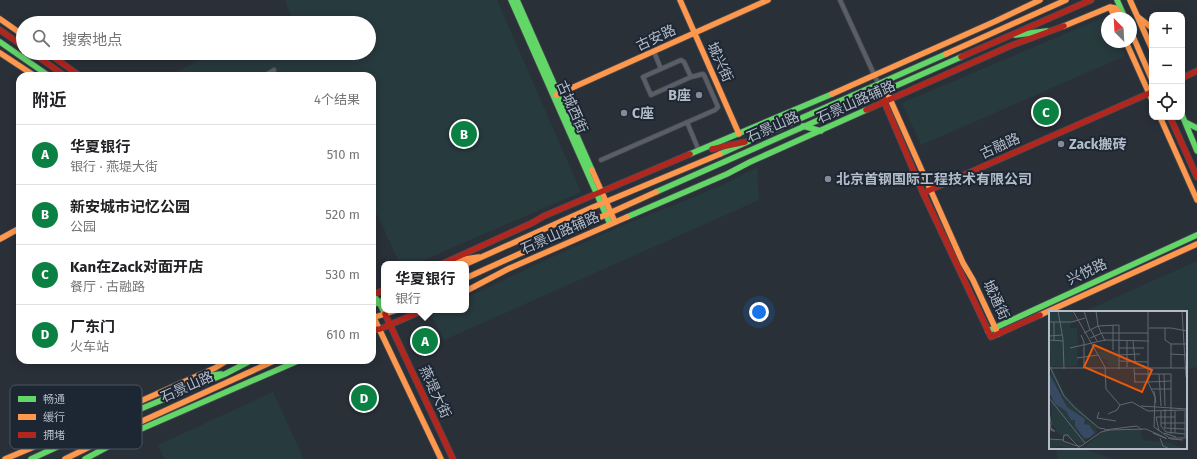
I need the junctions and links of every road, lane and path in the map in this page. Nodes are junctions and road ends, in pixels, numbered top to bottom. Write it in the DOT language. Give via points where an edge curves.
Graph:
graph roads {
  1 [pos="511,0"];
  2 [pos="517,0"];
  3 [pos="680,0"];
  4 [pos="768,0"];
  5 [pos="840,0"];
  6 [pos="1040,0"];
  7 [pos="1066,0"];
  8 [pos="1091,0"];
  9 [pos="1117,0"];
  10 [pos="1130,0"];
  11 [pos="1110,7"];
  12 [pos="1112,12"];
  13 [pos="1119,12"];
  14 [pos="1122,12"];
  15 [pos="1138,17"];
  16 [pos="0,19"];
  17 [pos="1149,25"];
  18 [pos="1063,27"];
  19 [pos="0,30"];
  20 [pos="16,30"];
  21 [pos="694,33"];
  22 [pos="1013,35"];
  23 [pos="16,41"];
  24 [pos="0,42"];
  25 [pos="1137,46"];
  26 [pos="1129,48"];
  27 [pos="1152,48"];
  28 [pos="654,52"];
  29 [pos="0,53"];
  30 [pos="16,53"];
  31 [pos="26,60"];
  32 [pos="43,60"];
  33 [pos="59,61"];
  34 [pos="53,67"];
  35 [pos="661,69"];
  36 [pos="274,70"];
  37 [pos="1197,71"];
  38 [pos="29,72"];
  39 [pos="43,72"];
  40 [pos="60,72"];
  41 [pos="74,72"];
  42 [pos="271,72"];
  43 [pos="1149,73"];
  44 [pos="874,75"];
  45 [pos="691,77"];
  46 [pos="1185,77"];
  47 [pos="878,83"];
  48 [pos="886,90"];
  49 [pos="1149,91"];
  50 [pos="880,92"];
  51 [pos="1149,93"];
  52 [pos="556,95"];
  53 [pos="887,100"];
  54 [pos="1161,120"];
  55 [pos="1171,120"];
  56 [pos="687,122"];
  57 [pos="1185,122"];
  58 [pos="803,126"];
  59 [pos="1197,128"];
  60 [pos="821,131"];
  61 [pos="739,134"];
  62 [pos="751,141"];
  63 [pos="699,151"];
  64 [pos="1197,151"];
  65 [pos="601,160"];
  66 [pos="1197,177"];
  67 [pos="931,190"];
  68 [pos="599,193"];
  69 [pos="923,193"];
  70 [pos="1197,200"];
  71 [pos="604,203"];
  72 [pos="608,213"];
  73 [pos="613,223"];
  74 [pos="16,230"];
  75 [pos="1197,235"];
  76 [pos="0,239"];
  77 [pos="1197,244"];
  78 [pos="484,256"];
  79 [pos="449,261"];
  80 [pos="456,261"];
  81 [pos="469,263"];
  82 [pos="469,277"];
  83 [pos="469,290"];
  84 [pos="388,313"];
  85 [pos="417,313"];
  86 [pos="385,314"];
  87 [pos="376,316"];
  88 [pos="376,322"];
  89 [pos="390,324"];
  90 [pos="996,328"];
  91 [pos="380,329"];
  92 [pos="376,330"];
  93 [pos="988,331"];
  94 [pos="998,334"];
  95 [pos="220,364"];
  96 [pos="244,364"];
  97 [pos="267,364"];
  98 [pos="291,364"];
  99 [pos="225,374"];
  100 [pos="193,378"];
  101 [pos="142,400"];
  102 [pos="142,410"];
  103 [pos="142,421"];
  104 [pos="142,429"];
  105 [pos="28,449"];
  106 [pos="53,449"];
  107 [pos="87,449"];
  108 [pos="104,449"];
  109 [pos="5,459"];
  110 [pos="31,459"];
  111 [pos="64,459"];
  112 [pos="85,459"];
  113 [pos="441,459"];
  114 [pos="452,459"];
  1 -- 52 [label="main road, 古城西街"];
  2 -- 52 [label="main road, 古城西街"];
  3 -- 21 [label="main road, 城兴街"];
  4 -- 21 [label="main road, 古安路"];
  5 -- 44 [label="street"];
  6 -- 44 [label="main road, 石景山路辅路"];
  7 -- 47 [label="main road, 石景山路"];
  8 -- 22 [label="main road, 石景山路"];
  9 -- 14 [label="main road"];
  10 -- 15 [label="main road"];
  11 -- 12 [label="main road"];
  11 -- 13 [label="main road"];
  11 -- 18 [label="main road, 石景山路辅路"];
  15 -- 17 [label="main road"];
  15 -- 27 [label="main road"];
  16 -- 20 [label="main road"];
  18 -- 22 [label="main road"];
  18 -- 53 [label="main road, 石景山路辅路" via="1010,46"];
  19 -- 23 [label="main road"];
  21 -- 28 [label="main road, 古安路"];
  21 -- 61 [label="main road, 城兴街"];
  22 -- 48 [label="main road, 石景山路"];
  24 -- 30 [label="main road"];
  25 -- 43 [label="main road"];
  26 -- 49 [label="main road"];
  28 -- 35 [label="street"];
  28 -- 52 [label="main road, 古安路"];
  29 -- 38 [label="main road"];
  31 -- 39 [label="main road"];
  32 -- 34 [label="main road"];
  33 -- 34 [label="main road"];
  33 -- 41 [label="main road"];
  34 -- 40 [label="main road"];
  35 -- 45 [label="street" via="681,60"];
  35 -- 45 [label="street" via="643,77 651,95"];
  36 -- 42 [label="street"];
  37 -- 46 [label="main road"];
  44 -- 47 [label="street"];
  44 -- 61 [label="main road, 石景山路辅路"];
  45 -- 56 [label="street" via="704,75 718,107"];
  47 -- 62 [label="main road, 石景山路"];
  48 -- 50 [label="main road, 石景山路"];
  48 -- 53 [label="main road, 城通街"];
  50 -- 53 [label="main road, 城通街"];
  50 -- 58 [label="main road, 石景山路"];
  51 -- 67 [label="main road, 古融路"];
  52 -- 68 [label="main road, 古城西街"];
  53 -- 60 [label="main road, 石景山路辅路"];
  53 -- 67 [label="main road, 城通街"];
  53 -- 69 [label="main road, 城通街"];
  54 -- 70 [label="main road"];
  55 -- 66 [label="main road"];
  56 -- 63 [label="street"];
  56 -- 65 [label="street"];
  57 -- 59 [label="main road"];
  57 -- 64 [label="main road"];
  58 -- 60 [label="main road"];
  58 -- 72 [label="main road, 石景山路"];
  60 -- 73 [label="main road, 石景山路辅路"];
  61 -- 63 [label="main road, 石景山路辅路"];
  62 -- 63 [label="main road"];
  62 -- 71 [label="main road, 石景山路"];
  63 -- 68 [label="main road, 石景山路辅路"];
  67 -- 69 [label="main road, 古融路"];
  67 -- 90 [label="main road, 城通街" via="962,263"];
  68 -- 71 [label="main road, 古城西街"];
  68 -- 79 [label="main road, 石景山路辅路"];
  69 -- 93 [label="main road, 城通街"];
  71 -- 72 [label="main road, 古城西街"];
  71 -- 78 [label="main road, 石景山路"];
  72 -- 73 [label="main road, 古城西街"];
  72 -- 82 [label="main road, 石景山路"];
  73 -- 83 [label="main road, 石景山路辅路" via="508,269"];
  74 -- 76 [label="main road"];
  75 -- 90 [label="main road, 兴悦路"];
  77 -- 94 [label="main road, 兴悦路"];
  78 -- 80 [label="main road"];
  78 -- 81 [label="main road, 石景山路"];
  84 -- 86 [label="main road"];
  85 -- 89 [label="main road"];
  86 -- 87 [label="main road"];
  86 -- 89 [label="main road, 燕堤大街"];
  88 -- 91 [label="main road, 燕堤大街"];
  89 -- 91 [label="main road"];
  89 -- 114 [label="main road, 燕堤大街"];
  90 -- 93 [label="main road, 兴悦路"];
  90 -- 94 [label="main road, 城通街"];
  91 -- 92 [label="main road"];
  91 -- 113 [label="main road, 燕堤大街"];
  93 -- 94 [label="main road, 城通街" via="991,337"];
  95 -- 100 [label="main road"];
  96 -- 99 [label="main road, 石景山路"];
  97 -- 103 [label="main road, 石景山路"];
  98 -- 104 [label="main road"];
  99 -- 100 [label="main road"];
  99 -- 102 [label="main road, 石景山路"];
  100 -- 101 [label="main road"];
  105 -- 109 [label="main road"];
  106 -- 110 [label="main road, 石景山路"];
  107 -- 111 [label="main road, 石景山路"];
  108 -- 112 [label="main road"];
}
